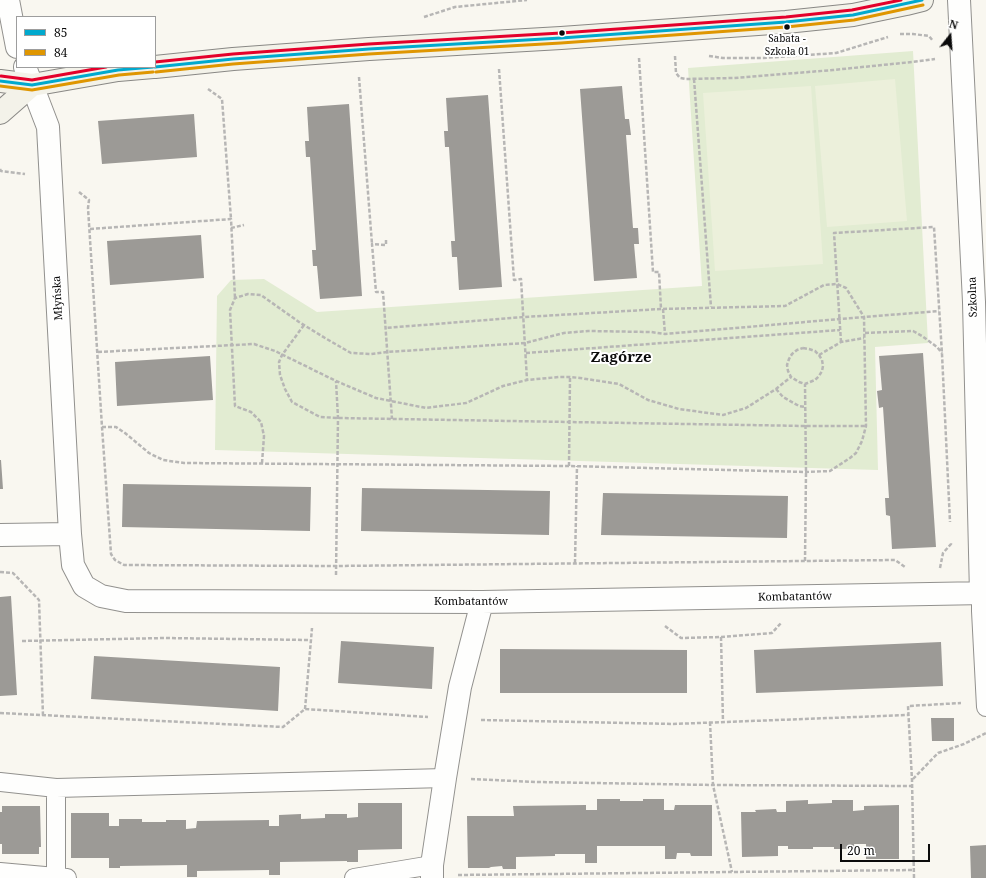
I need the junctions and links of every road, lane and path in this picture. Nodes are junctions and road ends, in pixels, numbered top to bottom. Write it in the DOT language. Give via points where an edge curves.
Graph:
graph roads {
  1 [pos="8,0"];
  2 [pos="922,0"];
  3 [pos="959,0"];
  4 [pos="895,35"];
  5 [pos="888,37"];
  6 [pos="16,42"];
  7 [pos="674,52"];
  8 [pos="962,55"];
  9 [pos="639,56"];
  10 [pos="709,56"];
  11 [pos="498,65"];
  12 [pos="156,67"];
  13 [pos="142,68"];
  14 [pos="359,74"];
  15 [pos="29,76"];
  16 [pos="694,79"];
  17 [pos="0,81"];
  18 [pos="214,88"];
  19 [pos="0,113"];
  20 [pos="78,191"];
  21 [pos="231,218"];
  22 [pos="244,225"];
  23 [pos="231,228"];
  24 [pos="90,229"];
  25 [pos="386,240"];
  26 [pos="372,244"];
  27 [pos="837,284"];
  28 [pos="236,298"];
  29 [pos="980,302"];
  30 [pos="711,307"];
  31 [pos="662,309"];
  32 [pos="939,311"];
  33 [pos="524,317"];
  34 [pos="864,317"];
  35 [pos="839,319"];
  36 [pos="304,325"];
  37 [pos="385,328"];
  38 [pos="840,330"];
  39 [pos="864,333"];
  40 [pos="665,334"];
  41 [pos="864,338"];
  42 [pos="525,342"];
  43 [pos="841,342"];
  44 [pos="231,345"];
  45 [pos="98,352"];
  46 [pos="387,352"];
  47 [pos="526,353"];
  48 [pos="942,354"];
  49 [pos="282,355"];
  50 [pos="819,355"];
  51 [pos="570,377"];
  52 [pos="791,377"];
  53 [pos="527,380"];
  54 [pos="336,381"];
  55 [pos="806,384"];
  56 [pos="776,389"];
  57 [pos="390,402"];
  58 [pos="806,407"];
  59 [pos="338,418"];
  60 [pos="392,419"];
  61 [pos="569,422"];
  62 [pos="806,426"];
  63 [pos="866,426"];
  64 [pos="102,427"];
  65 [pos="262,463"];
  66 [pos="337,463"];
  67 [pos="569,466"];
  68 [pos="577,466"];
  69 [pos="806,472"];
  70 [pos="951,528"];
  71 [pos="70,534"];
  72 [pos="0,535"];
  73 [pos="951,536"];
  74 [pos="805,561"];
  75 [pos="575,563"];
  76 [pos="336,566"];
  77 [pos="906,568"];
  78 [pos="0,572"];
  79 [pos="939,574"];
  80 [pos="984,594"];
  81 [pos="337,602"];
  82 [pos="482,602"];
  83 [pos="784,619"];
  84 [pos="312,621"];
  85 [pos="662,624"];
  86 [pos="721,637"];
  87 [pos="310,640"];
  88 [pos="22,641"];
  89 [pos="41,641"];
  90 [pos="986,704"];
  91 [pos="305,709"];
  92 [pos="0,713"];
  93 [pos="908,715"];
  94 [pos="43,716"];
  95 [pos="455,719"];
  96 [pos="710,722"];
  97 [pos="723,722"];
  98 [pos="986,733"];
  99 [pos="445,778"];
  100 [pos="912,780"];
  101 [pos="0,782"];
  102 [pos="713,785"];
  103 [pos="912,786"];
  104 [pos="56,788"];
  105 [pos="914,870"];
  106 [pos="0,872"];
  107 [pos="732,872"];
  108 [pos="439,873"];
  109 [pos="61,877"];
  110 [pos="354,878"];
  111 [pos="914,878"];
  1 -- 6 [label="street"];
  2 -- 12 [label="street" via="853,15 786,22 368,49"];
  3 -- 8 [label="street, Szkolna"];
  4 -- 8 [label="path" via="929,36 937,45"];
  5 -- 10 [label="path" via="836,53 763,58"];
  7 -- 16 [label="path" via="676,73 680,78"];
  8 -- 16 [label="path" via="840,69"];
  8 -- 29 [label="street, Szkolna"];
  9 -- 31 [label="path" via="654,272 659,272"];
  11 -- 33 [label="path" via="514,280 521,280"];
  13 -- 15 [label="street"];
  14 -- 26 [label="path"];
  15 -- 17 [label="street"];
  15 -- 19 [label="street"];
  15 -- 71 [label="street, Młyńska" via="48,127"];
  16 -- 30 [label="path"];
  18 -- 21 [label="path" via="207,88 222,99"];
  20 -- 24 [label="path" via="89,200"];
  21 -- 23 [label="path"];
  21 -- 24 [label="path"];
  22 -- 23 [label="path"];
  23 -- 28 [label="path"];
  24 -- 45 [label="path"];
  25 -- 26 [label="path" via="386,245"];
  26 -- 37 [label="path" via="376,292 383,292"];
  27 -- 30 [label="path" via="824,285 785,306"];
  27 -- 32 [label="path" via="834,233 934,226"];
  27 -- 34 [label="path" via="846,288"];
  27 -- 35 [label="path"];
  28 -- 36 [label="path" via="248,294 261,294"];
  28 -- 44 [label="path" via="230,310"];
  29 -- 80 [label="street, Szkolna"];
  30 -- 31 [label="path"];
  31 -- 33 [label="path"];
  31 -- 40 [label="path"];
  32 -- 34 [label="path"];
  32 -- 48 [label="path"];
  33 -- 37 [label="path"];
  33 -- 42 [label="path"];
  34 -- 35 [label="path"];
  34 -- 39 [label="path"];
  35 -- 38 [label="path"];
  35 -- 40 [label="path"];
  36 -- 46 [label="path" via="351,353"];
  36 -- 49 [label="path"];
  37 -- 46 [label="path"];
  38 -- 43 [label="path"];
  38 -- 47 [label="path"];
  39 -- 41 [label="path"];
  39 -- 48 [label="path" via="913,331 937,347"];
  40 -- 42 [label="path" via="588,331 564,333"];
  41 -- 43 [label="path"];
  41 -- 63 [label="path"];
  42 -- 46 [label="path"];
  42 -- 47 [label="path"];
  43 -- 50 [label="path"];
  44 -- 45 [label="path"];
  44 -- 49 [label="path" via="254,344"];
  44 -- 65 [label="path" via="235,406 251,412 261,422 264,436"];
  45 -- 64 [label="path"];
  46 -- 57 [label="path"];
  47 -- 53 [label="path"];
  48 -- 70 [label="path"];
  49 -- 54 [label="path"];
  49 -- 59 [label="path" via="279,362 280,375 292,402 320,417"];
  50 -- 52 [label="path" via="809,349 797,350 787,365"];
  50 -- 55 [label="path" via="822,360 822,372 815,380"];
  51 -- 53 [label="path"];
  51 -- 56 [label="path" via="619,384 648,400 679,409 724,415 746,408"];
  51 -- 61 [label="path"];
  52 -- 55 [label="path"];
  52 -- 56 [label="path"];
  53 -- 57 [label="path" via="503,386 466,403 426,408"];
  54 -- 57 [label="path"];
  54 -- 59 [label="path"];
  55 -- 58 [label="path"];
  56 -- 58 [label="path" via="783,397"];
  57 -- 60 [label="path"];
  58 -- 62 [label="path"];
  59 -- 60 [label="path"];
  59 -- 66 [label="path"];
  60 -- 61 [label="path"];
  61 -- 62 [label="path"];
  61 -- 67 [label="path"];
  62 -- 63 [label="path"];
  62 -- 69 [label="path"];
  63 -- 69 [label="path" via="856,453 850,458 830,471"];
  64 -- 65 [label="path" via="116,427 163,460"];
  64 -- 76 [label="path" via="111,554 114,560 124,565"];
  65 -- 66 [label="path"];
  66 -- 67 [label="path"];
  66 -- 76 [label="path"];
  67 -- 68 [label="path"];
  68 -- 69 [label="path"];
  68 -- 75 [label="path"];
  69 -- 74 [label="path"];
  71 -- 72 [label="street"];
  71 -- 81 [label="street, Kombatantów" via="73,566 84,586 101,596 126,601"];
  73 -- 79 [label="path" via="951,544 943,553"];
  74 -- 75 [label="path"];
  74 -- 77 [label="path" via="895,560"];
  75 -- 76 [label="path"];
  76 -- 81 [label="path"];
  78 -- 89 [label="path" via="13,573 39,600"];
  80 -- 82 [label="street, Kombatantów"];
  80 -- 90 [label="lane" via="981,611"];
  81 -- 82 [label="street, Kombatantów"];
  82 -- 95 [label="street" via="460,687"];
  83 -- 86 [label="path" via="772,633"];
  84 -- 87 [label="path"];
  85 -- 86 [label="path" via="681,638"];
  86 -- 97 [label="path"];
  87 -- 89 [label="path" via="165,638"];
  87 -- 91 [label="path"];
  88 -- 89 [label="path"];
  89 -- 94 [label="path"];
  90 -- 93 [label="path" via="908,706"];
  91 -- 94 [label="path" via="283,727"];
  91 -- 95 [label="path"];
  92 -- 94 [label="path"];
  93 -- 97 [label="path"];
  93 -- 100 [label="path"];
  95 -- 96 [label="path" via="673,724"];
  95 -- 99 [label="street"];
  96 -- 97 [label="path"];
  96 -- 102 [label="path"];
  98 -- 100 [label="path" via="938,753"];
  99 -- 102 [label="path"];
  99 -- 104 [label="lane"];
  99 -- 108 [label="street"];
  100 -- 103 [label="path"];
  101 -- 104 [label="lane"];
  102 -- 103 [label="path"];
  102 -- 107 [label="path"];
  103 -- 105 [label="path"];
  104 -- 109 [label="lane"];
  105 -- 107 [label="path"];
  105 -- 111 [label="path"];
  106 -- 109 [label="lane"];
  107 -- 108 [label="path"];
  108 -- 110 [label="lane"];
}
